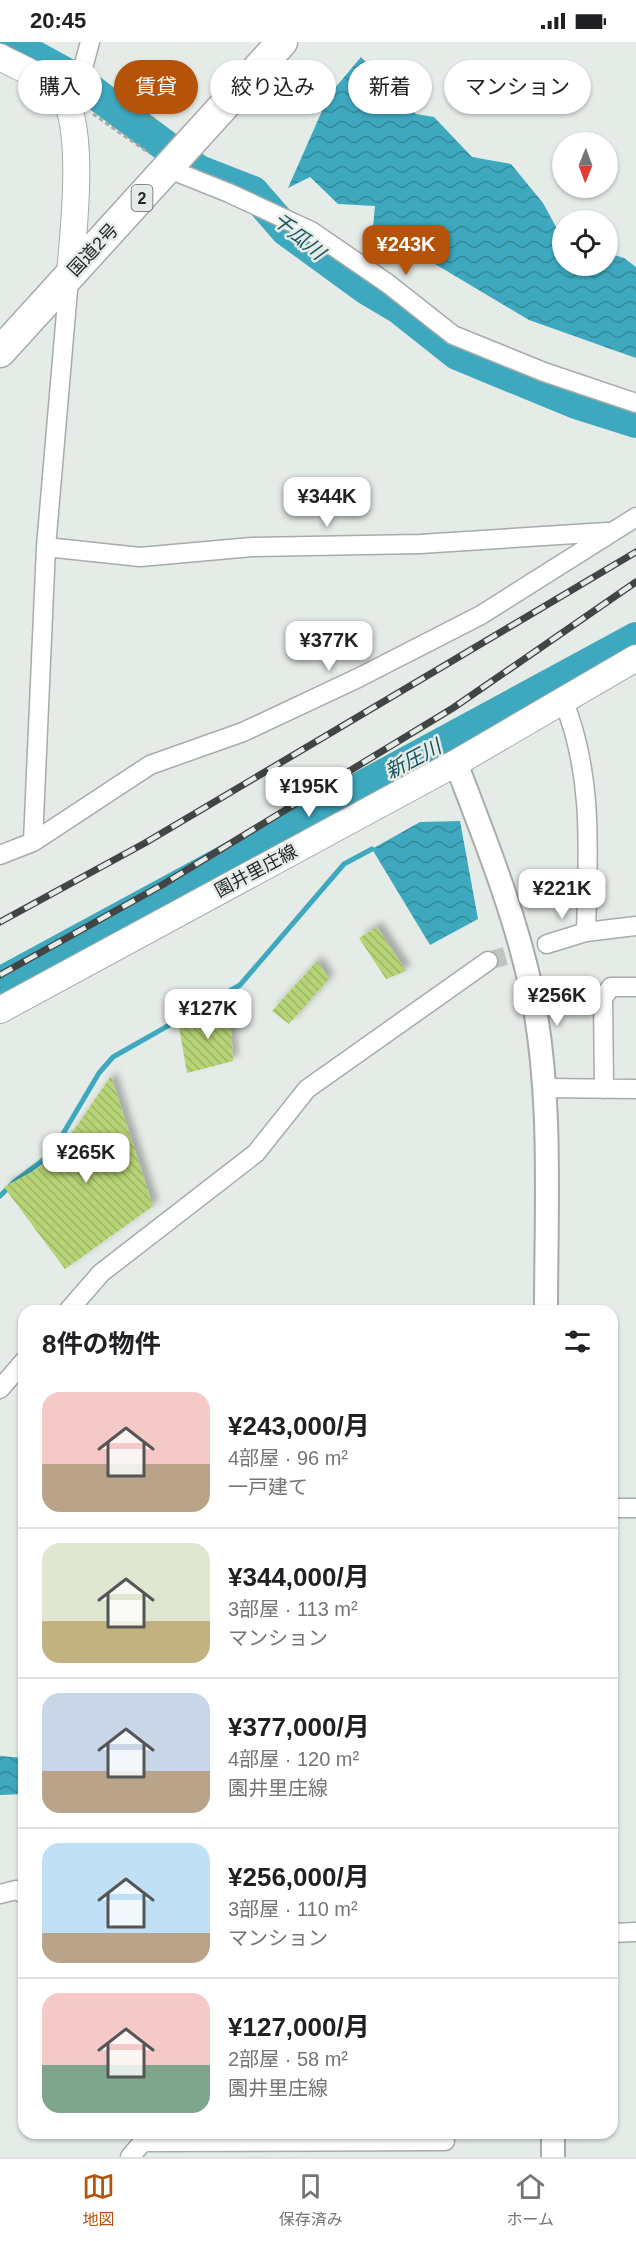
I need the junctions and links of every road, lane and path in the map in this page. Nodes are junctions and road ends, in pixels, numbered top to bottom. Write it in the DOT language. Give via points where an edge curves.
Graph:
graph roads {
  1 [pos="90,42"];
  2 [pos="282,42"];
  3 [pos="0,57"];
  4 [pos="85,60"];
  5 [pos="18,67"];
  6 [pos="71,114"];
  7 [pos="93,114"];
  8 [pos="169,169"];
  9 [pos="70,274"];
  10 [pos="0,352"];
  11 [pos="636,403"];
  12 [pos="636,517"];
  13 [pos="609,532"];
  14 [pos="46,547"];
  15 [pos="636,658"];
  16 [pos="563,700"];
  17 [pos="456,763"];
  18 [pos="33,842"];
  19 [pos="0,855"];
  20 [pos="636,926"];
  21 [pos="586,932"];
  22 [pos="547,944"];
  23 [pos="488,961"];
  24 [pos="636,987"];
  25 [pos="0,1010"];
  26 [pos="544,1089"];
  27 [pos="604,1089"];
  28 [pos="636,1089"];
  29 [pos="73,1305"];
  30 [pos="546,1305"];
  31 [pos="18,1368"];
  32 [pos="0,1389"];
  33 [pos="618,1508"];
  34 [pos="636,1508"];
  35 [pos="18,1891"];
  36 [pos="0,1894"];
  37 [pos="618,1932"];
  38 [pos="636,1932"];
  39 [pos="177,2139"];
  40 [pos="344,2139"];
  41 [pos="553,2139"];
  42 [pos="445,2144"];
  43 [pos="130,2157"];
  44 [pos="553,2157"];
  1 -- 4 [label="street"];
  2 -- 8 [label="highway, 国道2号 / 2"];
  3 -- 5 [label="main road"];
  6 -- 9 [label="main road" via="76,209"];
  7 -- 8 [label="path"];
  8 -- 9 [label="highway, 国道2号 / 2"];
  8 -- 11 [label="street" via="311,231 453,335"];
  9 -- 10 [label="highway, 国道2号 / 2"];
  9 -- 14 [label="street"];
  12 -- 13 [label="street"];
  13 -- 14 [label="street" via="420,544 252,547 140,557"];
  13 -- 18 [label="street" via="482,615 243,732 150,765"];
  14 -- 18 [label="street"];
  15 -- 16 [label="main road, 園井里庄線"];
  16 -- 17 [label="main road, 園井里庄線"];
  16 -- 21 [label="street" via="574,725 586,785"];
  17 -- 25 [label="main road, 園井里庄線"];
  17 -- 26 [label="street" via="516,927 531,989"];
  18 -- 19 [label="street"];
  20 -- 21 [label="street"];
  21 -- 22 [label="street"];
  23 -- 29 [label="street" via="308,1089 256,1153 101,1273"];
  24 -- 27 [label="street" via="610,987 603,998"];
  26 -- 27 [label="street"];
  26 -- 30 [label="street"];
  27 -- 28 [label="street"];
  31 -- 32 [label="street"];
  33 -- 34 [label="street"];
  35 -- 36 [label="street"];
  37 -- 38 [label="street"];
  39 -- 43 [label="street" via="143,2142"];
  40 -- 42 [label="street"];
  41 -- 44 [label="street"];
}
